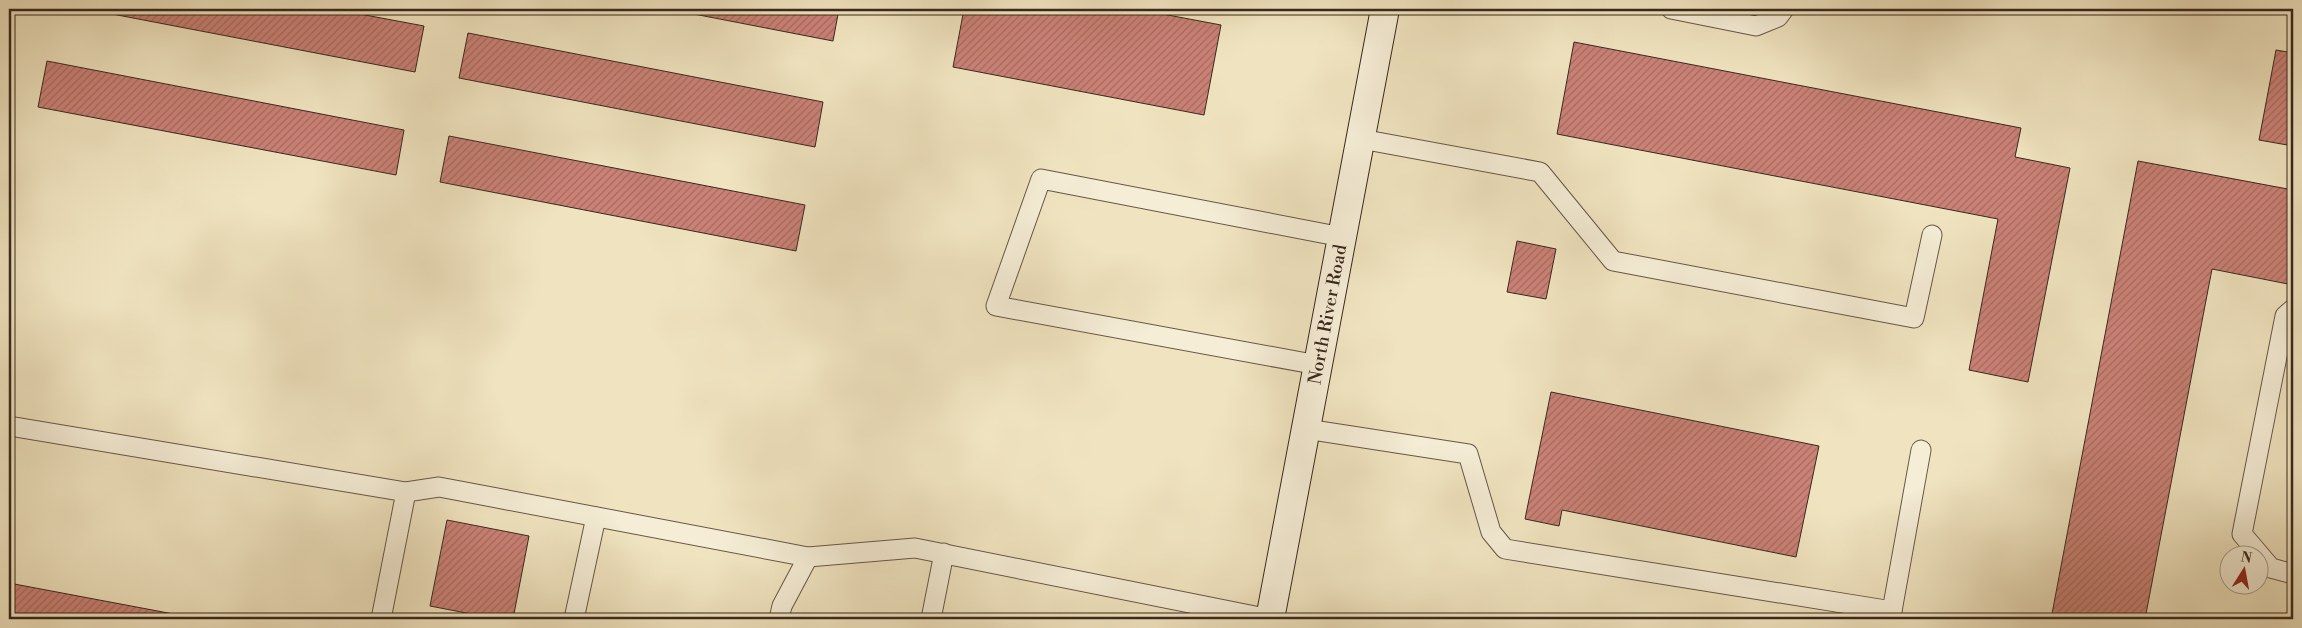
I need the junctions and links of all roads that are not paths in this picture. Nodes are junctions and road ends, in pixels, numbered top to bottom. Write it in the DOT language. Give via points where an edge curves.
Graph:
graph roads {
  1 [pos="1386,9"];
  2 [pos="1671,9"];
  3 [pos="1784,9"];
  4 [pos="1361,139"];
  5 [pos="1932,235"];
  6 [pos="1342,237"];
  7 [pos="2293,309"];
  8 [pos="1318,365"];
  9 [pos="9,426"];
  10 [pos="1306,428"];
  11 [pos="1921,450"];
  12 [pos="406,492"];
  13 [pos="596,517"];
  14 [pos="944,554"];
  15 [pos="808,558"];
  16 [pos="2293,574"];
  17 [pos="1891,615"];
  18 [pos="381,619"];
  19 [pos="574,619"];
  20 [pos="779,619"];
  21 [pos="930,619"];
  22 [pos="1270,619"];
  1 -- 4 [label="street, North River Road"];
  2 -- 3 [label="lane" via="1756,26 1778,16"];
  4 -- 5 [label="lane" via="1540,172 1613,261 1914,318"];
  4 -- 6 [label="street, North River Road"];
  6 -- 8 [label="street, North River Road"];
  6 -- 8 [label="lane" via="1041,179 996,306"];
  7 -- 16 [label="lane" via="2285,316 2242,534 2270,568"];
  8 -- 10 [label="street, North River Road"];
  9 -- 12 [label="lane"];
  10 -- 17 [label="lane" via="1468,454 1491,532 1505,549"];
  10 -- 22 [label="street, North River Road"];
  11 -- 17 [label="lane"];
  12 -- 13 [label="lane" via="439,487"];
  12 -- 18 [label="lane"];
  13 -- 15 [label="lane"];
  13 -- 19 [label="lane"];
  14 -- 15 [label="lane" via="915,548"];
  14 -- 21 [label="lane"];
  14 -- 22 [label="lane"];
  15 -- 20 [label="lane" via="782,606"];
}
